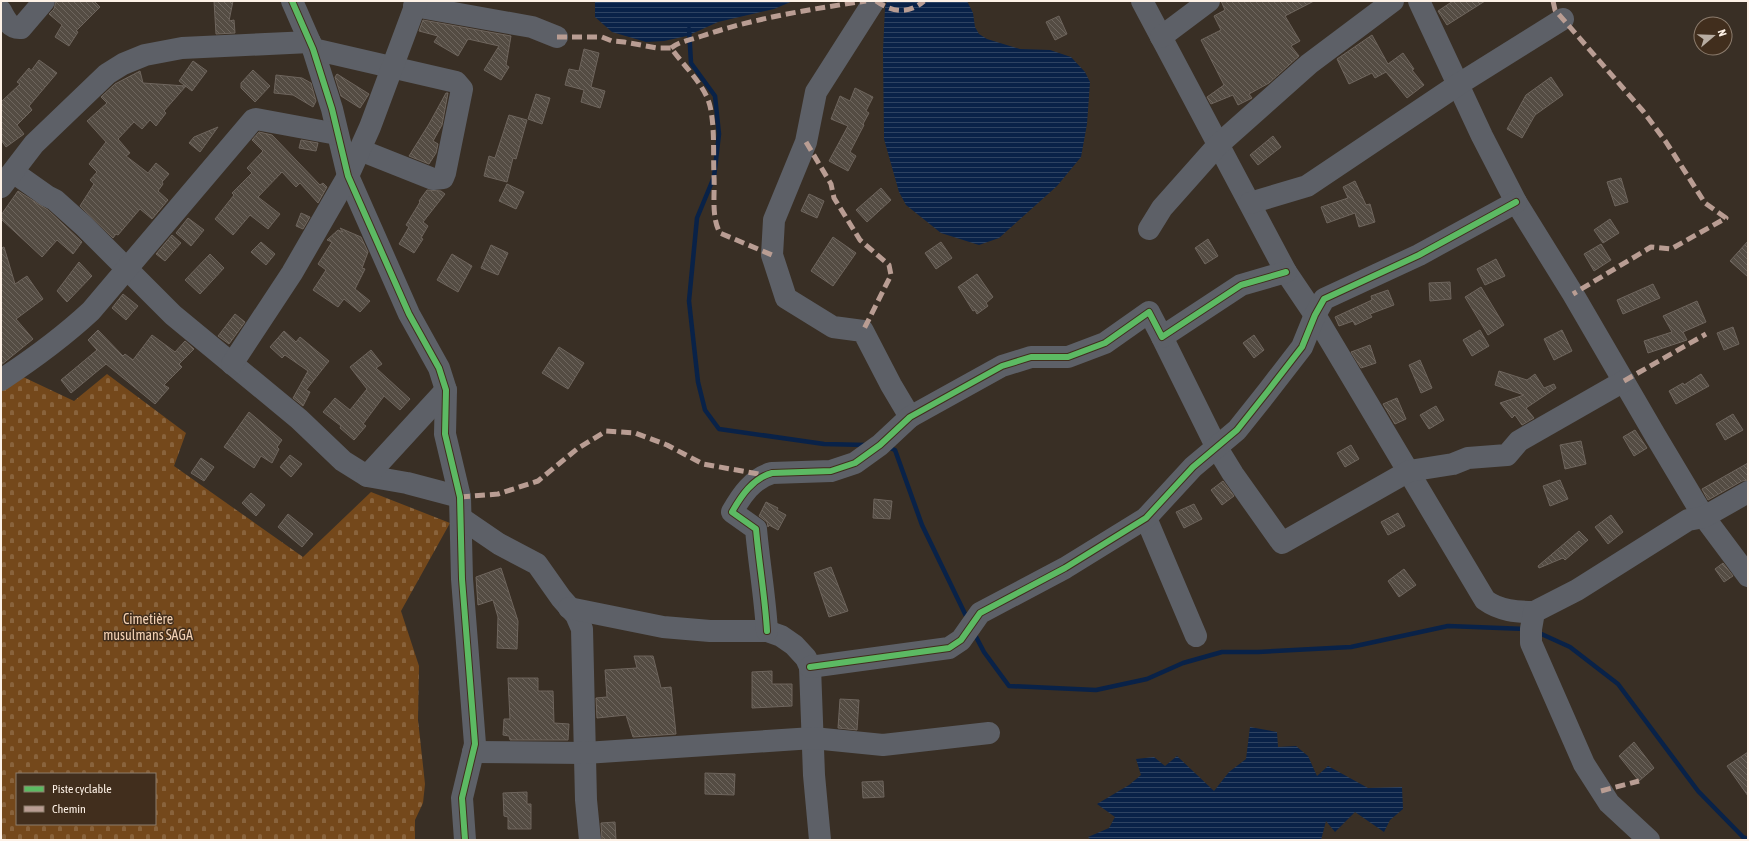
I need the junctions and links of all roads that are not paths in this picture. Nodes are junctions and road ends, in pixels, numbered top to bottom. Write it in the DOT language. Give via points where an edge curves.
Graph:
graph roads {
  1 [pos="44,1"];
  2 [pos="292,1"];
  3 [pos="874,1"];
  4 [pos="1142,1"];
  5 [pos="1209,1"];
  6 [pos="1393,1"];
  7 [pos="1419,1"];
  8 [pos="415,3"];
  9 [pos="1,11"];
  10 [pos="1563,19"];
  11 [pos="557,37"];
  12 [pos="1161,38"];
  13 [pos="312,45"];
  14 [pos="390,68"];
  15 [pos="1459,84"];
  16 [pos="337,134"];
  17 [pos="1218,145"];
  18 [pos="360,150"];
  19 [pos="348,176"];
  20 [pos="7,180"];
  21 [pos="1516,202"];
  22 [pos="1250,203"];
  23 [pos="1149,229"];
  24 [pos="126,268"];
  25 [pos="1286,272"];
  26 [pos="1315,315"];
  27 [pos="1162,337"];
  28 [pos="232,364"];
  29 [pos="1,380"];
  30 [pos="1624,381"];
  31 [pos="446,390"];
  32 [pos="910,417"];
  33 [pos="1217,448"];
  34 [pos="1409,471"];
  35 [pos="367,476"];
  36 [pos="1748,492"];
  37 [pos="460,508"];
  38 [pos="1704,517"];
  39 [pos="1146,518"];
  40 [pos="1748,576"];
  41 [pos="569,608"];
  42 [pos="1534,612"];
  43 [pos="767,631"];
  44 [pos="1196,636"];
  45 [pos="810,667"];
  46 [pos="989,733"];
  47 [pos="813,738"];
  48 [pos="473,752"];
  49 [pos="585,753"];
  50 [pos="464,840"];
  51 [pos="590,840"];
  52 [pos="820,840"];
  53 [pos="1649,840"];
  1 -- 9 [label="street" via="21,28 10,25"];
  2 -- 13 [label="street"];
  3 -- 32 [label="street" via="816,92 806,142 774,220 772,255 786,298 833,327 863,331"];
  4 -- 12 [label="street"];
  5 -- 12 [label="street"];
  6 -- 17 [label="street" via="1309,64"];
  7 -- 15 [label="street"];
  8 -- 11 [label="street" via="532,27"];
  8 -- 14 [label="street"];
  10 -- 15 [label="street"];
  12 -- 17 [label="street"];
  13 -- 14 [label="street"];
  13 -- 16 [label="street"];
  13 -- 20 [label="street" via="182,48 145,55 123,64 107,74 34,144"];
  14 -- 18 [label="street"];
  14 -- 18 [label="street" via="456,82 461,86 445,173 443,178 433,179"];
  15 -- 21 [label="street"];
  15 -- 22 [label="street" via="1307,186"];
  16 -- 19 [label="street"];
  16 -- 24 [label="street" via="253,120"];
  17 -- 22 [label="street"];
  17 -- 23 [label="street" via="1162,208"];
  18 -- 19 [label="street"];
  19 -- 28 [label="street" via="292,273"];
  19 -- 31 [label="street" via="408,314 439,368"];
  20 -- 24 [label="street" via="55,200"];
  21 -- 26 [label="street" via="1419,255 1324,299"];
  21 -- 30 [label="street"];
  22 -- 25 [label="street"];
  24 -- 28 [label="street" via="174,315"];
  24 -- 29 [label="street" via="70,331"];
  25 -- 26 [label="street"];
  25 -- 27 [label="street" via="1241,285"];
  26 -- 33 [label="street" via="1302,348 1236,430"];
  26 -- 34 [label="street"];
  27 -- 32 [label="street" via="1149,312 1105,343 1068,357 1031,357 1002,366"];
  27 -- 33 [label="street"];
  28 -- 35 [label="street" via="300,420 343,461"];
  30 -- 34 [label="street" via="1519,441 1507,455 1468,458 1453,464"];
  30 -- 38 [label="street"];
  31 -- 35 [label="street"];
  31 -- 37 [label="street" via="444,434"];
  32 -- 43 [label="street" via="880,445 855,463 831,471 764,475 740,498 732,512 756,529"];
  33 -- 34 [label="street" via="1282,543"];
  33 -- 39 [label="street" via="1193,467"];
  34 -- 42 [label="street" via="1485,600 1505,610"];
  35 -- 37 [label="street" via="406,483"];
  36 -- 38 [label="street"];
  37 -- 41 [label="street" via="499,544 537,564"];
  37 -- 48 [label="street" via="462,579 475,744"];
  38 -- 40 [label="street"];
  38 -- 42 [label="street" via="1688,520 1576,590"];
  39 -- 44 [label="street"];
  39 -- 45 [label="street" via="1065,568 980,613 962,640 949,648"];
  41 -- 43 [label="street" via="663,627 710,631"];
  41 -- 49 [label="street" via="576,615 582,629"];
  42 -- 53 [label="street" via="1531,643 1584,764 1609,803"];
  43 -- 45 [label="street" via="781,636 794,645 806,658"];
  45 -- 47 [label="street"];
  46 -- 47 [label="street" via="883,745"];
  47 -- 49 [label="street"];
  47 -- 52 [label="street"];
  48 -- 49 [label="street"];
  48 -- 50 [label="street" via="462,798"];
  49 -- 51 [label="street"];
}
